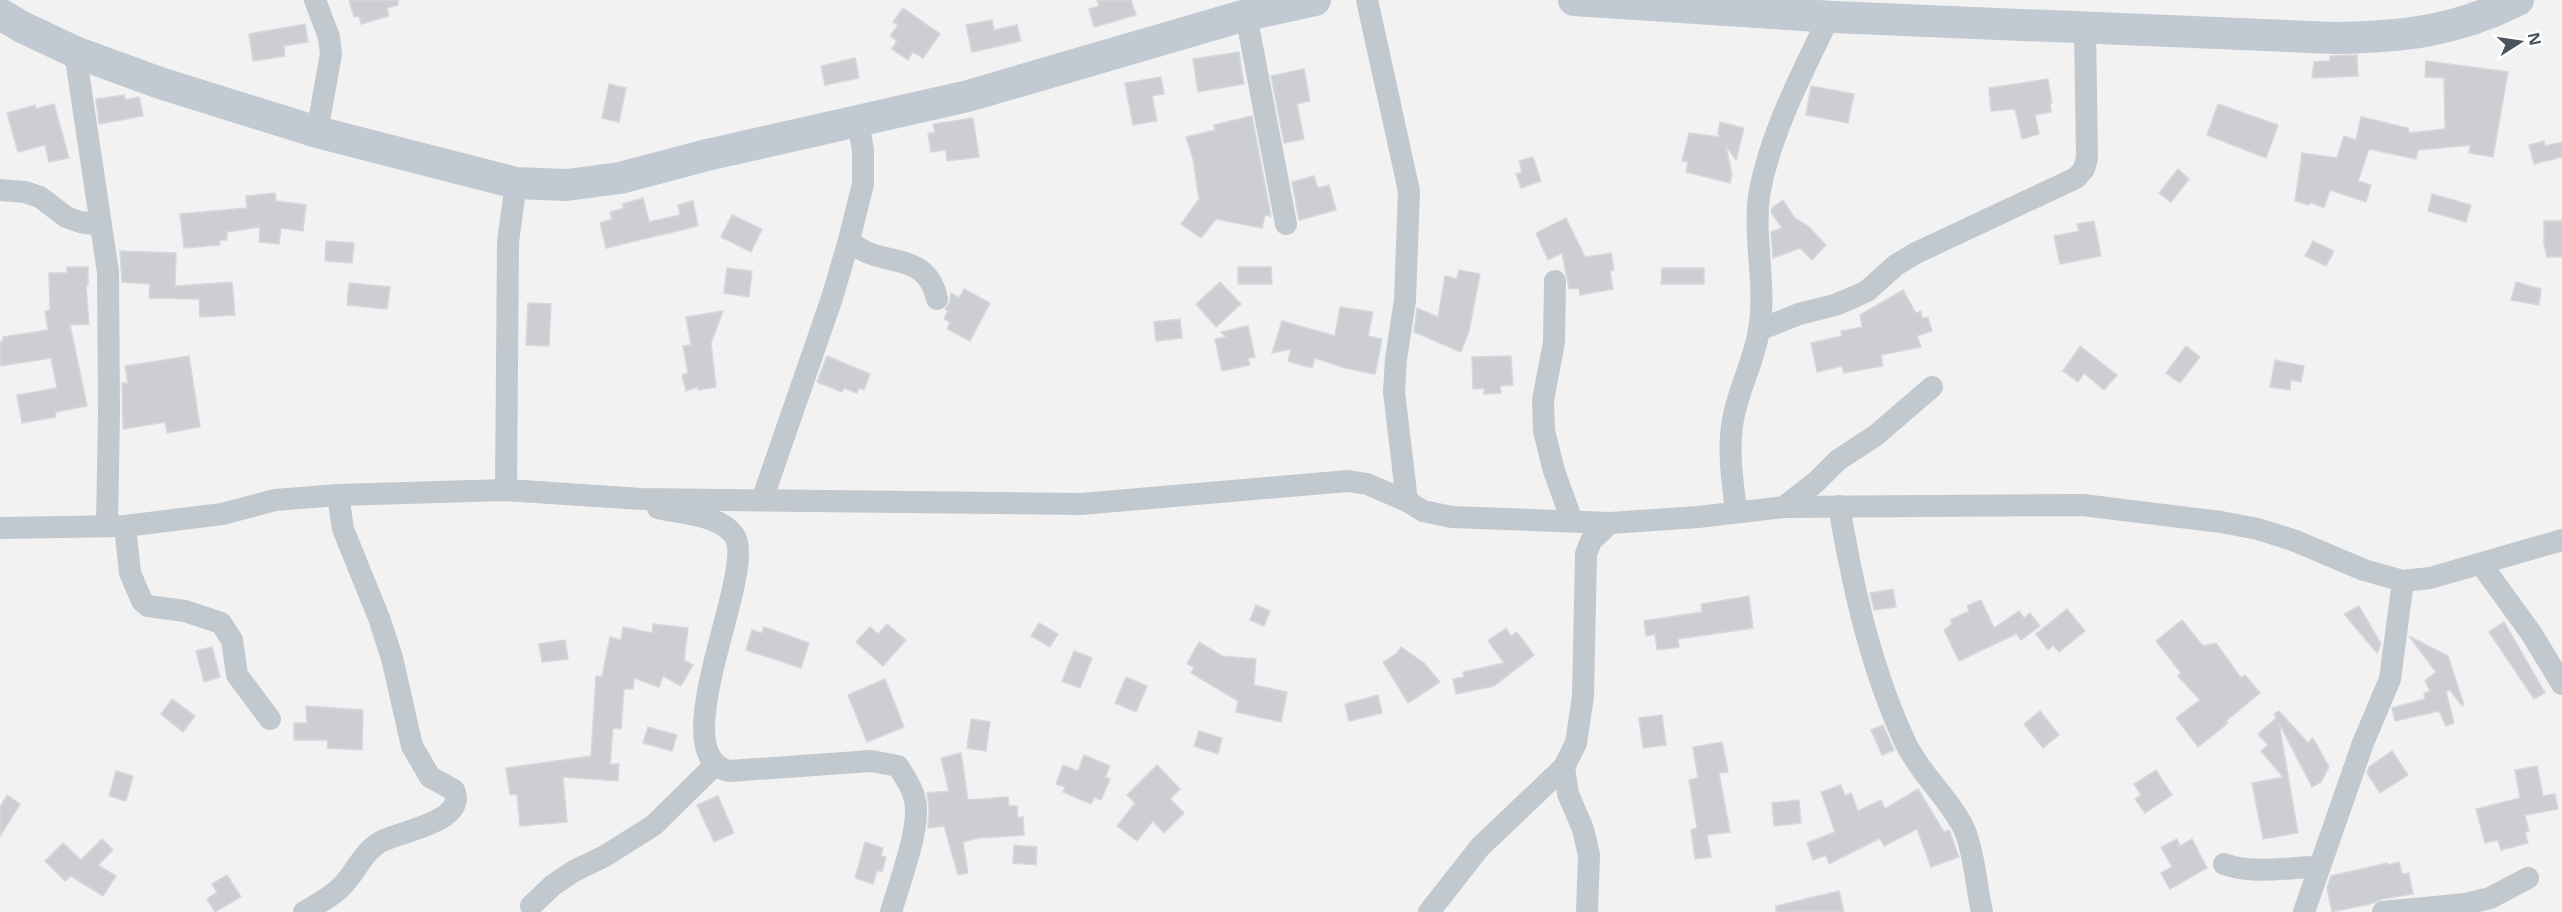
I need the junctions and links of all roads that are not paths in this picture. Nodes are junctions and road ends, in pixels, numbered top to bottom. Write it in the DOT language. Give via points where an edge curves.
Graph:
graph roads {
  1 [pos="315,0"];
  2 [pos="1315,0"];
  3 [pos="1367,0"];
  4 [pos="1574,0"];
  5 [pos="2518,0"];
  6 [pos="0,14"];
  7 [pos="1246,15"];
  8 [pos="1829,17"];
  9 [pos="2085,27"];
  10 [pos="75,52"];
  11 [pos="858,123"];
  12 [pos="317,132"];
  13 [pos="516,183"];
  14 [pos="0,190"];
  15 [pos="1286,224"];
  16 [pos="101,225"];
  17 [pos="849,240"];
  18 [pos="1555,281"];
  19 [pos="937,300"];
  20 [pos="1759,330"];
  21 [pos="1932,387"];
  22 [pos="506,490"];
  23 [pos="338,495"];
  24 [pos="641,499"];
  25 [pos="762,500"];
  26 [pos="1407,501"];
  27 [pos="1839,506"];
  28 [pos="1784,507"];
  29 [pos="1737,512"];
  30 [pos="1572,520"];
  31 [pos="1610,522"];
  32 [pos="116,526"];
  33 [pos="0,528"];
  34 [pos="2562,540"];
  35 [pos="2481,564"];
  36 [pos="2403,581"];
  37 [pos="2562,684"];
  38 [pos="270,720"];
  39 [pos="715,765"];
  40 [pos="1564,767"];
  41 [pos="2224,864"];
  42 [pos="2319,867"];
  43 [pos="2528,878"];
  44 [pos="531,906"];
  45 [pos="304,912"];
  46 [pos="891,912"];
  47 [pos="1429,912"];
  48 [pos="1587,912"];
  49 [pos="1982,912"];
  50 [pos="2304,912"];
  51 [pos="2383,912"];
  1 -- 12 [label="street" via="331,54"];
  2 -- 7 [label="street"];
  3 -- 26 [label="street" via="1409,191 1405,300 1394,392"];
  4 -- 8 [label="street"];
  5 -- 9 [label="street" via="2436,31 2379,38"];
  6 -- 10 [label="street"];
  7 -- 11 [label="street" via="1057,72"];
  7 -- 15 [label="street"];
  8 -- 9 [label="street"];
  8 -- 20 [label="street" via="1790,99 1760,190"];
  9 -- 20 [label="street" via="2087,158 2076,178 1916,253 1867,291"];
  10 -- 12 [label="street"];
  10 -- 16 [label="street"];
  11 -- 13 [label="street" via="620,178 567,185"];
  11 -- 17 [label="street" via="863,184"];
  12 -- 13 [label="street"];
  13 -- 22 [label="street" via="508,242"];
  14 -- 16 [label="street" via="40,197 66,217"];
  16 -- 32 [label="street" via="108,272"];
  17 -- 19 [label="street" via="857,249 919,268 929,277"];
  17 -- 25 [label="street"];
  18 -- 30 [label="street" via="1554,342 1543,400 1544,430"];
  20 -- 29 [label="street" via="1732,426 1731,461"];
  21 -- 28 [label="street"];
  22 -- 23 [label="street"];
  22 -- 24 [label="street"];
  23 -- 32 [label="street" via="275,500 222,513"];
  23 -- 45 [label="street" via="343,530 392,658 412,746 430,777 454,790 457,801 443,818 396,834 368,850 339,889"];
  24 -- 25 [label="street"];
  24 -- 39 [label="street" via="658,508 720,524 735,536 738,545 705,716 705,747"];
  25 -- 26 [label="street" via="1081,504 1348,481 1367,484"];
  26 -- 30 [label="street" via="1423,511 1452,516"];
  27 -- 28 [label="street"];
  27 -- 36 [label="street" via="2083,505 2221,522 2294,540 2364,570"];
  27 -- 49 [label="street" via="1851,577 1888,699 1907,746 1964,830"];
  28 -- 29 [label="street"];
  29 -- 31 [label="street"];
  30 -- 31 [label="street"];
  31 -- 40 [label="street" via="1591,541 1586,554 1583,696 1576,743"];
  32 -- 33 [label="street"];
  32 -- 38 [label="street" via="142,601 148,606 185,611 221,623 232,640 237,675"];
  34 -- 35 [label="street"];
  35 -- 36 [label="street"];
  35 -- 37 [label="street"];
  36 -- 42 [label="street" via="2390,679"];
  39 -- 44 [label="street" via="654,825 574,871"];
  39 -- 46 [label="street" via="729,771 871,761 898,766 910,785 917,808"];
  40 -- 47 [label="street" via="1480,847"];
  40 -- 48 [label="street" via="1568,794 1589,855"];
  41 -- 42 [label="street" via="2261,870"];
  42 -- 50 [label="street"];
  43 -- 51 [label="street" via="2490,898 2466,904"];
}
